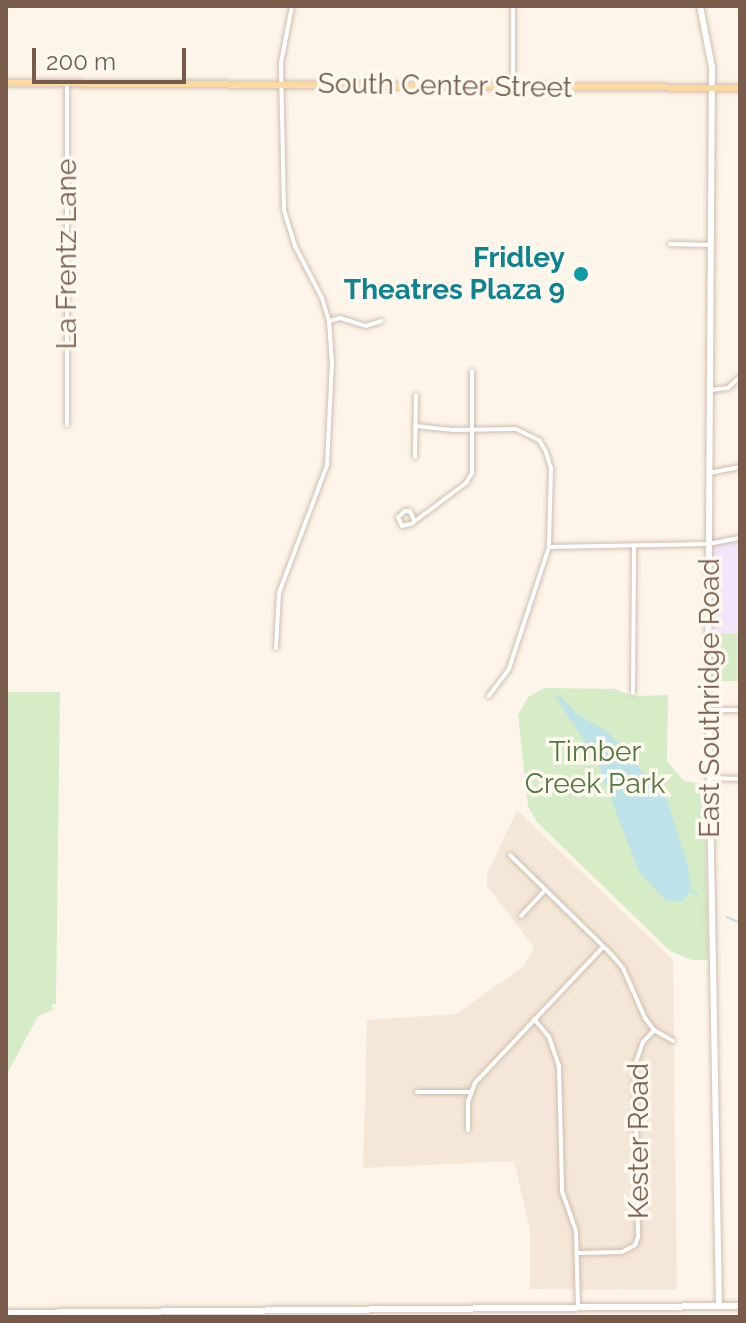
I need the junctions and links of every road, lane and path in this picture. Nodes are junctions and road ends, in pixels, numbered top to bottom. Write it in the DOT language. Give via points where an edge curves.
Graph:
graph roads {
  1 [pos="292,6"];
  2 [pos="513,6"];
  3 [pos="700,6"];
  4 [pos="6,83"];
  5 [pos="67,83"];
  6 [pos="281,85"];
  7 [pos="513,87"];
  8 [pos="740,88"];
  9 [pos="712,89"];
  10 [pos="670,244"];
  11 [pos="710,245"];
  12 [pos="329,321"];
  13 [pos="381,321"];
  14 [pos="472,371"];
  15 [pos="740,377"];
  16 [pos="710,390"];
  17 [pos="416,395"];
  18 [pos="67,425"];
  19 [pos="415,426"];
  20 [pos="472,430"];
  21 [pos="415,457"];
  22 [pos="740,467"];
  23 [pos="709,473"];
  24 [pos="414,520"];
  25 [pos="740,538"];
  26 [pos="708,544"];
  27 [pos="634,546"];
  28 [pos="549,547"];
  29 [pos="276,648"];
  30 [pos="633,693"];
  31 [pos="489,696"];
  32 [pos="708,710"];
  33 [pos="740,710"];
  34 [pos="710,778"];
  35 [pos="740,779"];
  36 [pos="510,855"];
  37 [pos="545,890"];
  38 [pos="521,916"];
  39 [pos="603,947"];
  40 [pos="534,1019"];
  41 [pos="654,1030"];
  42 [pos="673,1041"];
  43 [pos="417,1092"];
  44 [pos="471,1092"];
  45 [pos="468,1130"];
  46 [pos="578,1253"];
  47 [pos="719,1306"];
  48 [pos="740,1306"];
  49 [pos="578,1307"];
  50 [pos="6,1313"];
  51 [pos="373,1314"];
  1 -- 6 [label="street" via="282,46"];
  2 -- 7 [label="street"];
  3 -- 9 [label="street, East Southridge Road" via="711,47"];
  4 -- 5 [label="main road, South Center Street"];
  5 -- 6 [label="main road, South Center Street"];
  5 -- 18 [label="street, La Frentz Lane"];
  6 -- 7 [label="main road, South Center Street"];
  6 -- 12 [label="street" via="284,210"];
  7 -- 9 [label="main road, South Center Street"];
  8 -- 9 [label="main road, South Center Street"];
  9 -- 11 [label="street, East Southridge Road"];
  10 -- 11 [label="street"];
  11 -- 16 [label="street, East Southridge Road"];
  12 -- 13 [label="street" via="340,318 366,326"];
  12 -- 29 [label="street" via="327,465 279,593"];
  14 -- 20 [label="street"];
  15 -- 16 [label="street" via="728,388"];
  16 -- 23 [label="street, East Southridge Road"];
  17 -- 19 [label="street"];
  19 -- 20 [label="street"];
  19 -- 21 [label="street"];
  20 -- 24 [label="street" via="472,473 466,483"];
  20 -- 28 [label="street" via="516,429 539,440 551,468"];
  22 -- 23 [label="street"];
  23 -- 26 [label="street, East Southridge Road"];
  25 -- 26 [label="street"];
  26 -- 27 [label="street"];
  26 -- 32 [label="street, East Southridge Road"];
  27 -- 28 [label="street"];
  27 -- 30 [label="street"];
  28 -- 31 [label="street" via="509,669"];
  32 -- 33 [label="street"];
  32 -- 34 [label="street, East Southridge Road"];
  34 -- 35 [label="street"];
  34 -- 47 [label="street, East Southridge Road"];
  36 -- 37 [label="street"];
  37 -- 38 [label="street"];
  37 -- 39 [label="street"];
  39 -- 40 [label="street"];
  39 -- 41 [label="street" via="623,968 637,1005"];
  40 -- 44 [label="street"];
  40 -- 46 [label="street" via="549,1037 559,1066 562,1191"];
  41 -- 42 [label="street"];
  41 -- 46 [label="street, Kester Road" via="635,1065 638,1237 622,1252"];
  43 -- 44 [label="street"];
  44 -- 45 [label="street"];
  46 -- 49 [label="street"];
  47 -- 48 [label="street"];
  47 -- 49 [label="street"];
  49 -- 51 [label="street"];
  50 -- 51 [label="street"];
}
